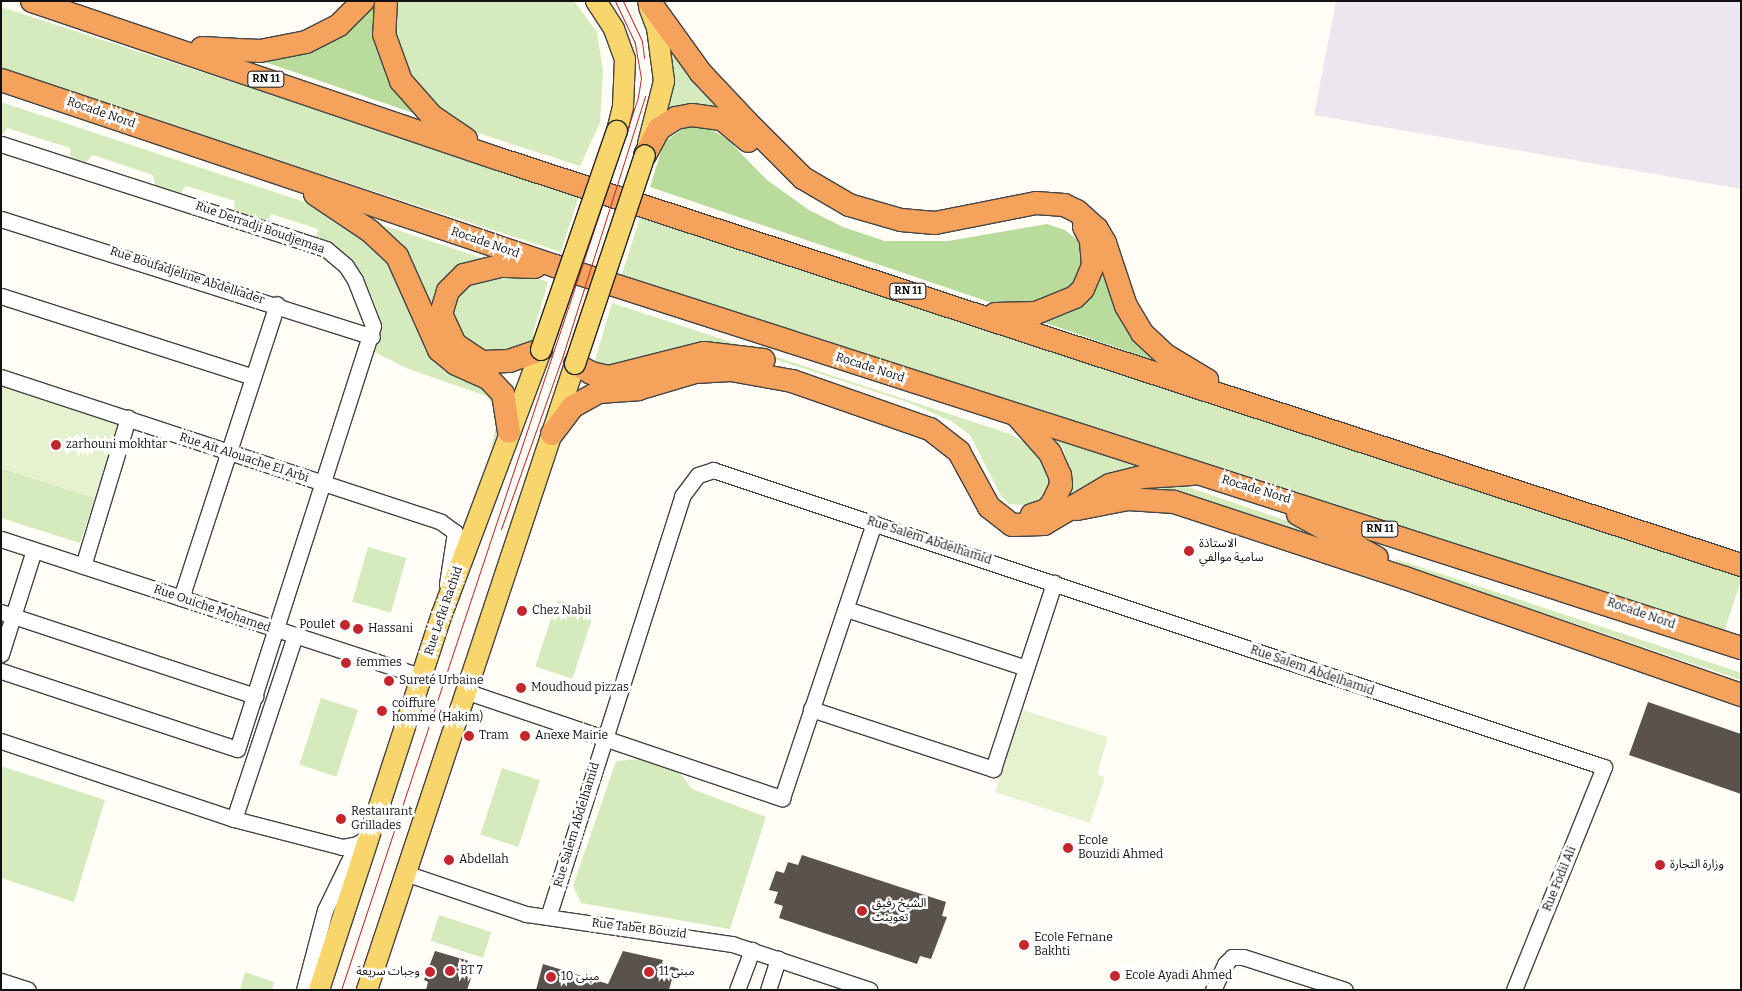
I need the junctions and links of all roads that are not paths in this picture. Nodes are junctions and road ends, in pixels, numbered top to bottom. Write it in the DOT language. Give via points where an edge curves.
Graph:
graph roads {
  1 [pos="32,1"];
  2 [pos="363,1"];
  3 [pos="386,1"];
  4 [pos="596,1"];
  5 [pos="648,1"];
  6 [pos="145,38"];
  7 [pos="1,80"];
  8 [pos="1,144"];
  9 [pos="645,155"];
  10 [pos="499,159"];
  11 [pos="294,179"];
  12 [pos="1,219"];
  13 [pos="555,266"];
  14 [pos="1,296"];
  15 [pos="277,304"];
  16 [pos="982,315"];
  17 [pos="372,337"];
  18 [pos="541,350"];
  19 [pos="575,364"];
  20 [pos="1,377"];
  21 [pos="253,377"];
  22 [pos="1017,416"];
  23 [pos="128,418"];
  24 [pos="1315,427"];
  25 [pos="509,432"];
  26 [pos="552,434"];
  27 [pos="229,454"];
  28 [pos="1202,474"];
  29 [pos="324,484"];
  30 [pos="1256,490"];
  31 [pos="1066,511"];
  32 [pos="874,523"];
  33 [pos="1,539"];
  34 [pos="34,550"];
  35 [pos="83,566"];
  36 [pos="1741,566"];
  37 [pos="1405,578"];
  38 [pos="1054,582"];
  39 [pos="181,598"];
  40 [pos="846,609"];
  41 [pos="7,614"];
  42 [pos="442,614"];
  43 [pos="275,630"];
  44 [pos="295,636"];
  45 [pos="1741,648"];
  46 [pos="1,654"];
  47 [pos="1026,668"];
  48 [pos="1,671"];
  49 [pos="422,677"];
  50 [pos="465,692"];
  51 [pos="1741,695"];
  52 [pos="254,696"];
  53 [pos="811,709"];
  54 [pos="604,739"];
  55 [pos="1,741"];
  56 [pos="1604,767"];
  57 [pos="234,818"];
  58 [pos="364,839"];
  59 [pos="408,874"];
  60 [pos="548,918"];
  61 [pos="752,950"];
  62 [pos="778,959"];
  63 [pos="1,981"];
  64 [pos="28,990"];
  65 [pos="304,990"];
  66 [pos="319,990"];
  67 [pos="367,990"];
  68 [pos="737,990"];
  69 [pos="768,990"];
  70 [pos="870,990"];
  71 [pos="1213,990"];
  72 [pos="1345,990"];
  73 [pos="1514,990"];
  1 -- 6 [label="highway, RN 11"];
  2 -- 6 [label="highway" via="324,34 280,48 212,49"];
  3 -- 10 [label="highway" via="384,34 401,82 432,116"];
  4 -- 18 [label="main road, Rue Lefki Rachid, bridge" via="614,29 625,59 622,107 617,130"];
  5 -- 9 [label="main road" via="657,28 664,80"];
  5 -- 24 [label="highway" via="701,73 803,178 819,190 864,212 919,222 956,220 1036,203 1064,205 1097,229 1126,306 1153,345 1194,373"];
  6 -- 10 [label="highway, RN 11"];
  7 -- 11 [label="highway, Rocade Nord / RN 11"];
  8 -- 17 [label="street, Rue Derradji Boudjemaa" via="326,249 346,266 363,294 371,314"];
  9 -- 16 [label="highway" via="667,122 692,115 713,116 733,128 802,190 857,219 908,230 938,230 1055,212 1069,216 1086,229 1093,265 1083,289 1075,297 1036,313"];
  9 -- 19 [label="main road, bridge"];
  10 -- 16 [label="highway, RN 11"];
  11 -- 13 [label="highway, Rocade Nord / RN 11"];
  11 -- 25 [label="highway" via="370,231 396,256 439,350 456,364 488,379 503,394"];
  12 -- 15 [label="street, Rue Boufadjeline Abdelkader"];
  13 -- 18 [label="highway" via="500,266 474,270 455,282 442,303 448,335 471,358 492,364"];
  13 -- 22 [label="highway, Rocade Nord / RN 11"];
  14 -- 21 [label="street"];
  15 -- 17 [label="street, Rue Boufadjeline Abdelkader"];
  15 -- 21 [label="street"];
  16 -- 24 [label="highway, RN 11"];
  17 -- 29 [label="street, Rue Derradji Boudjemaa"];
  18 -- 25 [label="main road, Rue Lefki Rachid"];
  19 -- 22 [label="highway" via="599,376 621,377 689,355 731,353 855,387 924,411 949,425 977,455 999,503 1017,514 1038,514 1047,510 1058,494 1060,475 1050,454"];
  19 -- 26 [label="main road"];
  20 -- 23 [label="street, Rue Ait Alouache El Arbi"];
  21 -- 27 [label="street"];
  22 -- 28 [label="highway, Rocade Nord / RN 11"];
  23 -- 27 [label="street, Rue Ait Alouache El Arbi"];
  23 -- 35 [label="street"];
  24 -- 36 [label="highway, RN 11"];
  25 -- 42 [label="main road, Rue Lefki Rachid"];
  26 -- 31 [label="highway" via="572,407 599,392 638,389 695,372 743,370 792,381 906,419 941,435 967,463 989,507 1012,525 1034,526"];
  26 -- 50 [label="main road"];
  27 -- 29 [label="street, Rue Ait Alouache El Arbi"];
  27 -- 39 [label="street"];
  28 -- 30 [label="highway, Rocade Nord / RN 11"];
  28 -- 31 [label="highway" via="1143,477 1110,485"];
  29 -- 42 [label="street, Rue Ait Alouache El Arbi" via="441,522 456,532"];
  29 -- 43 [label="street, Rue Derradji Boudjemaa"];
  30 -- 37 [label="highway"];
  30 -- 45 [label="highway, Rocade Nord / RN 11"];
  31 -- 37 [label="highway" via="1128,499 1174,502"];
  32 -- 38 [label="street, Rue Salem Abdelhamid"];
  32 -- 40 [label="street"];
  32 -- 54 [label="street, Rue Salem Abdelhamid" via="720,472 698,475 682,496"];
  33 -- 34 [label="street, Rue Ouiche Mohamed"];
  34 -- 35 [label="street, Rue Ouiche Mohamed"];
  34 -- 41 [label="street"];
  35 -- 39 [label="street, Rue Ouiche Mohamed"];
  37 -- 51 [label="highway"];
  38 -- 47 [label="street"];
  38 -- 56 [label="street, Rue Salem Abdelhamid"];
  39 -- 43 [label="street, Rue Ouiche Mohamed"];
  40 -- 47 [label="street"];
  40 -- 53 [label="street"];
  41 -- 46 [label="street"];
  41 -- 52 [label="street"];
  42 -- 49 [label="main road, Rue Lefki Rachid"];
  43 -- 44 [label="street, Rue Ouiche Mohamed"];
  43 -- 52 [label="street, Rue Derradji Boudjemaa"];
  44 -- 49 [label="street, Rue Ouiche Mohamed"];
  44 -- 57 [label="street"];
  47 -- 53 [label="street" via="993,769"];
  48 -- 52 [label="street, Rue Derradji Boudjemaa" via="237,749"];
  49 -- 58 [label="main road, Rue Lefki Rachid"];
  50 -- 54 [label="street"];
  50 -- 59 [label="main road"];
  53 -- 54 [label="street" via="782,798"];
  54 -- 60 [label="street, Rue Salem Abdelhamid"];
  55 -- 57 [label="street"];
  56 -- 73 [label="street, Rue Fodil Ali"];
  57 -- 58 [label="street" via="342,847"];
  58 -- 65 [label="street" via="325,910"];
  58 -- 66 [label="main road, Rue Lefki Rachid"];
  59 -- 60 [label="street, Rue Tabet Bouzid"];
  59 -- 67 [label="main road"];
  60 -- 61 [label="street, Rue Tabet Bouzid" via="660,930"];
  61 -- 62 [label="street, Rue Tabet Bouzid"];
  61 -- 68 [label="street"];
  62 -- 69 [label="street"];
  62 -- 70 [label="street, Rue Tabet Bouzid"];
  63 -- 64 [label="street"];
  71 -- 72 [label="street" via="1225,964 1232,958 1244,957"];
}
